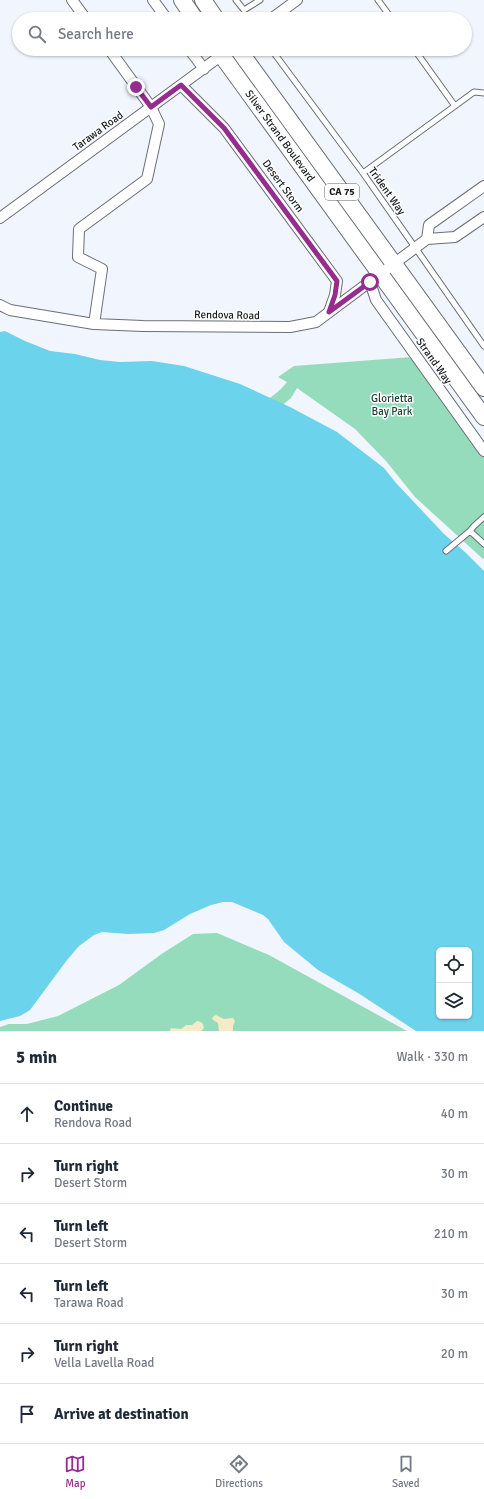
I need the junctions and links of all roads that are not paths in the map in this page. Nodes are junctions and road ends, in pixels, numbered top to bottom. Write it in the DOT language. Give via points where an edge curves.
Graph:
graph roads {
  1 [pos="72,0"];
  2 [pos="153,0"];
  3 [pos="182,0"];
  4 [pos="203,0"];
  5 [pos="236,0"];
  6 [pos="260,0"];
  7 [pos="297,0"];
  8 [pos="378,0"];
  9 [pos="81,12"];
  10 [pos="162,12"];
  11 [pos="190,12"];
  12 [pos="211,12"];
  13 [pos="281,12"];
  14 [pos="387,12"];
  15 [pos="114,56"];
  16 [pos="194,56"];
  17 [pos="218,56"];
  18 [pos="226,56"];
  19 [pos="243,56"];
  20 [pos="276,56"];
  21 [pos="419,56"];
  22 [pos="204,69"];
  23 [pos="181,85"];
  24 [pos="484,93"];
  25 [pos="456,106"];
  26 [pos="151,107"];
  27 [pos="362,174"];
  28 [pos="484,186"];
  29 [pos="484,217"];
  30 [pos="0,218"];
  31 [pos="428,239"];
  32 [pos="415,248"];
  33 [pos="394,264"];
  34 [pos="375,278"];
  35 [pos="0,305"];
  36 [pos="329,312"];
  37 [pos="94,324"];
  38 [pos="484,346"];
  39 [pos="484,388"];
  40 [pos="484,417"];
  41 [pos="484,451"];
  42 [pos="484,517"];
  43 [pos="470,531"];
  44 [pos="484,544"];
  45 [pos="446,551"];
  1 -- 9 [label="street"];
  2 -- 10 [label="street"];
  3 -- 11 [label="highway"];
  4 -- 12 [label="highway"];
  5 -- 6 [label="lane" via="244,10"];
  7 -- 13 [label="street"];
  8 -- 14 [label="lane"];
  15 -- 26 [label="street"];
  16 -- 22 [label="street"];
  17 -- 22 [label="street, Tarawa Road"];
  18 -- 34 [label="highway, Silver Strand Boulevard / CA 75"];
  19 -- 33 [label="highway, Silver Strand Boulevard / CA 75"];
  20 -- 27 [label="lane, Trident Way"];
  21 -- 25 [label="lane"];
  22 -- 23 [label="street, Tarawa Road"];
  23 -- 26 [label="street, Tarawa Road"];
  23 -- 36 [label="street, Desert Storm" via="224,128 337,281"];
  24 -- 25 [label="lane" via="474,92"];
  25 -- 27 [label="lane"];
  26 -- 30 [label="street, Tarawa Road"];
  26 -- 37 [label="street" via="159,124 147,179 79,229 78,257 102,269"];
  27 -- 32 [label="lane, Trident Way"];
  28 -- 31 [label="street" via="429,225"];
  29 -- 31 [label="street" via="455,237"];
  31 -- 32 [label="street, Rendova Road"];
  32 -- 33 [label="street, Rendova Road"];
  32 -- 38 [label="lane, Trident Way"];
  33 -- 34 [label="street, Rendova Road"];
  33 -- 39 [label="highway, Silver Strand Boulevard / CA 75"];
  34 -- 36 [label="street, Rendova Road"];
  34 -- 40 [label="highway, Silver Strand Boulevard / CA 75"];
  34 -- 41 [label="street, Strand Way" via="376,300"];
  35 -- 37 [label="street, Rendova Road" via="10,310"];
  36 -- 37 [label="street, Rendova Road" via="316,322 290,327"];
  42 -- 43 [label="lane"];
  43 -- 44 [label="lane"];
  43 -- 45 [label="lane"];
}
